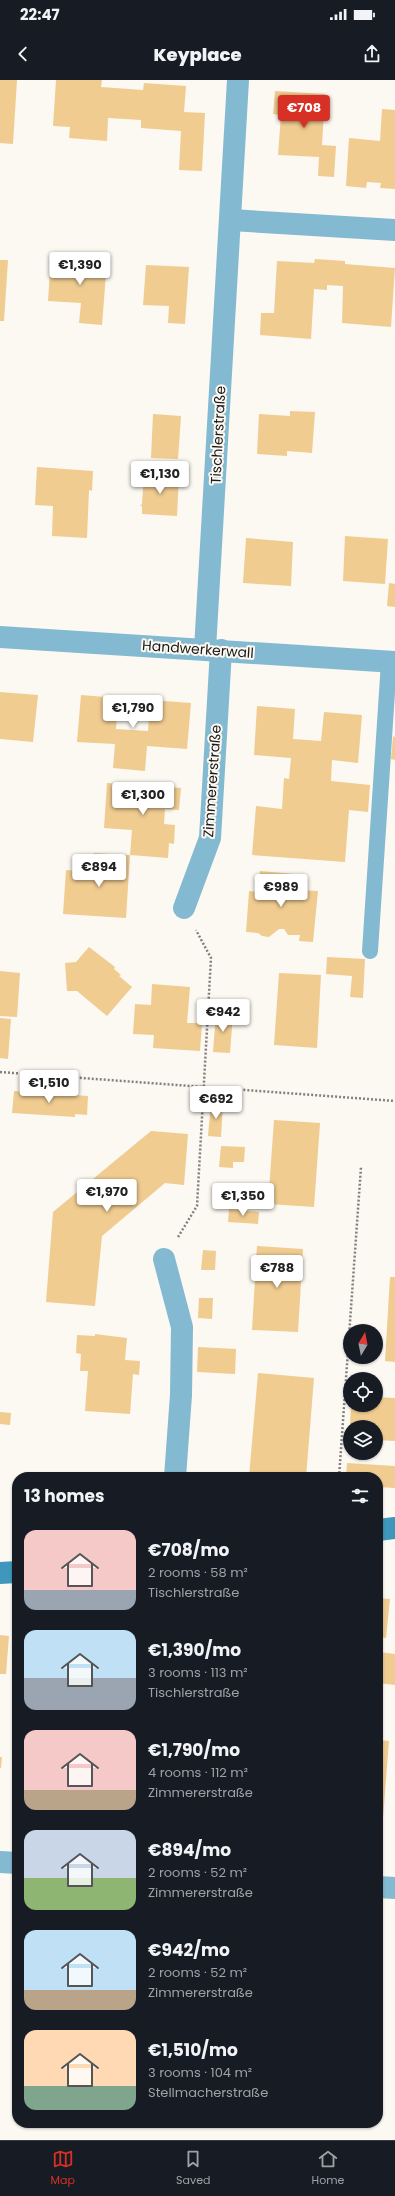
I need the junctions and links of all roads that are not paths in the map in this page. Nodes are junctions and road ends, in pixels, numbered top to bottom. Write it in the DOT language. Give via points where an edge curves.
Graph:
graph roads {
  1 [pos="238,80"];
  2 [pos="230,220"];
  3 [pos="395,230"];
  4 [pos="0,636"];
  5 [pos="213,650"];
  6 [pos="392,662"];
  7 [pos="184,908"];
  8 [pos="370,951"];
  9 [pos="164,1259"];
  10 [pos="175,1472"];
  11 [pos="395,1528"];
  12 [pos="383,1529"];
  13 [pos="12,1572"];
  14 [pos="0,1573"];
  15 [pos="0,1862"];
  16 [pos="12,1863"];
  17 [pos="383,1887"];
  18 [pos="395,1888"];
  1 -- 2 [label="street, Tischlerstraße"];
  2 -- 3 [label="street"];
  2 -- 5 [label="street, Tischlerstraße"];
  4 -- 5 [label="street, Handwerkerwall"];
  5 -- 6 [label="street, Handwerkerwall"];
  5 -- 7 [label="street, Zimmererstraße" via="210,838"];
  6 -- 8 [label="lane"];
  9 -- 10 [label="street" via="182,1327 181,1395"];
  11 -- 12 [label="street"];
  13 -- 14 [label="street"];
  15 -- 16 [label="street"];
  17 -- 18 [label="street"];
}
